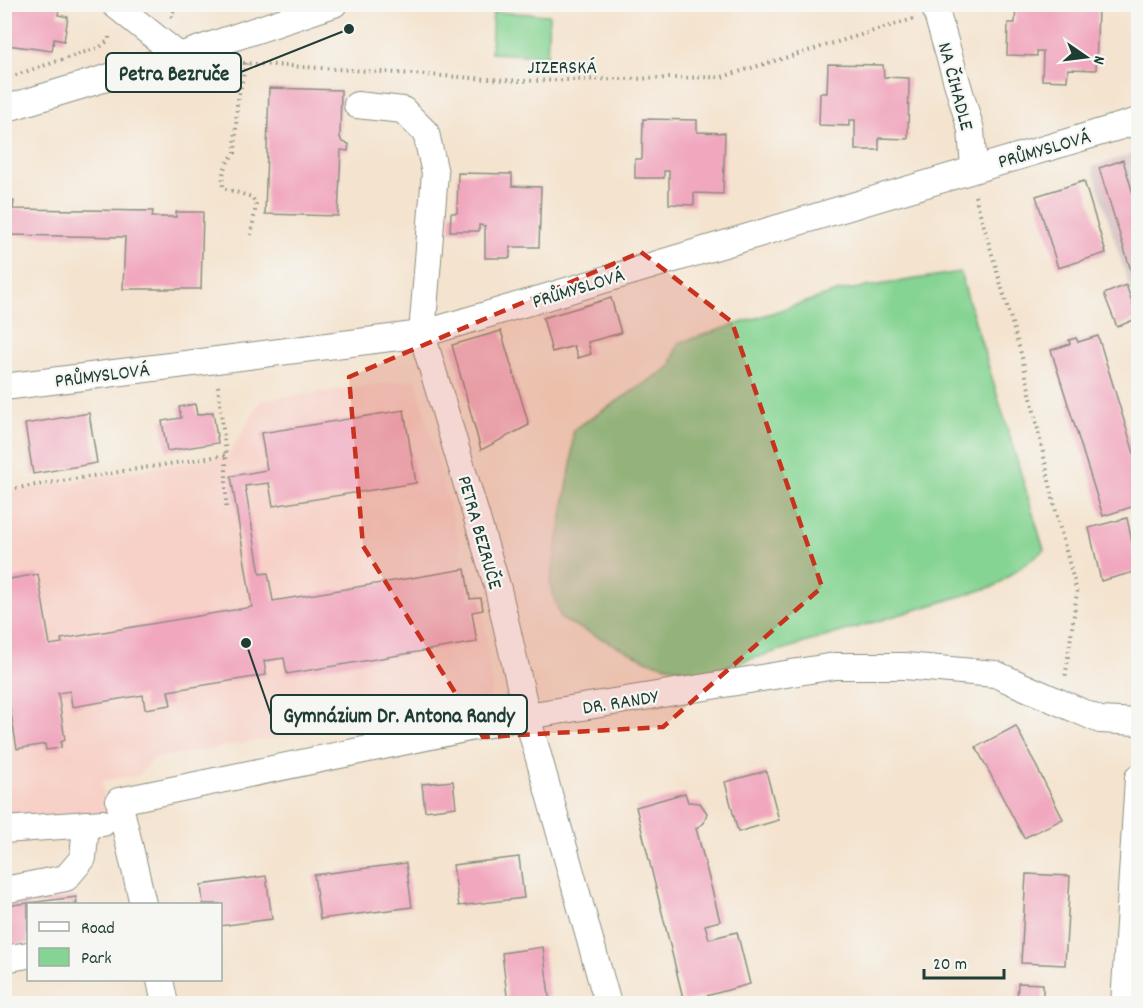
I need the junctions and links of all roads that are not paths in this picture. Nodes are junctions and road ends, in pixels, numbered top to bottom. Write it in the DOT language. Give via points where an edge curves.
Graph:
graph roads {
  1 [pos="334,4"];
  2 [pos="935,8"];
  3 [pos="109,14"];
  4 [pos="179,56"];
  5 [pos="357,105"];
  6 [pos="4,109"];
  7 [pos="1138,122"];
  8 [pos="974,168"];
  9 [pos="422,334"];
  10 [pos="4,387"];
  11 [pos="527,716"];
  12 [pos="1138,722"];
  13 [pos="1138,778"];
  14 [pos="124,822"];
  15 [pos="87,824"];
  16 [pos="4,830"];
  17 [pos="4,890"];
  18 [pos="143,903"];
  19 [pos="27,955"];
  20 [pos="4,958"];
  21 [pos="159,981"];
  22 [pos="165,1004"];
  23 [pos="609,1004"];
  24 [pos="1124,1004"];
  1 -- 4 [label="street"];
  2 -- 8 [label="street, NA ČIHADLE" via="971,130"];
  3 -- 4 [label="street"];
  4 -- 6 [label="street"];
  5 -- 9 [label="street, PETRA BEZRUČE" via="403,110 426,133 435,173"];
  7 -- 8 [label="street, PRŮMYSLOVÁ"];
  8 -- 9 [label="street, PRŮMYSLOVÁ"];
  9 -- 10 [label="street, PRŮMYSLOVÁ" via="244,348 215,360"];
  9 -- 11 [label="street, PETRA BEZRUČE" via="498,589"];
  11 -- 12 [label="street, DR. RANDY" via="835,666 905,666 994,674 1100,720"];
  11 -- 14 [label="street, DR. RANDY" via="119,801"];
  11 -- 23 [label="street, PETRA BEZRUČE"];
  13 -- 24 [label="street"];
  14 -- 15 [label="street"];
  14 -- 18 [label="street, DR. RANDY"];
  15 -- 16 [label="street"];
  15 -- 17 [label="street" via="83,858 66,878"];
  19 -- 20 [label="street"];
  21 -- 22 [label="street"];
}
